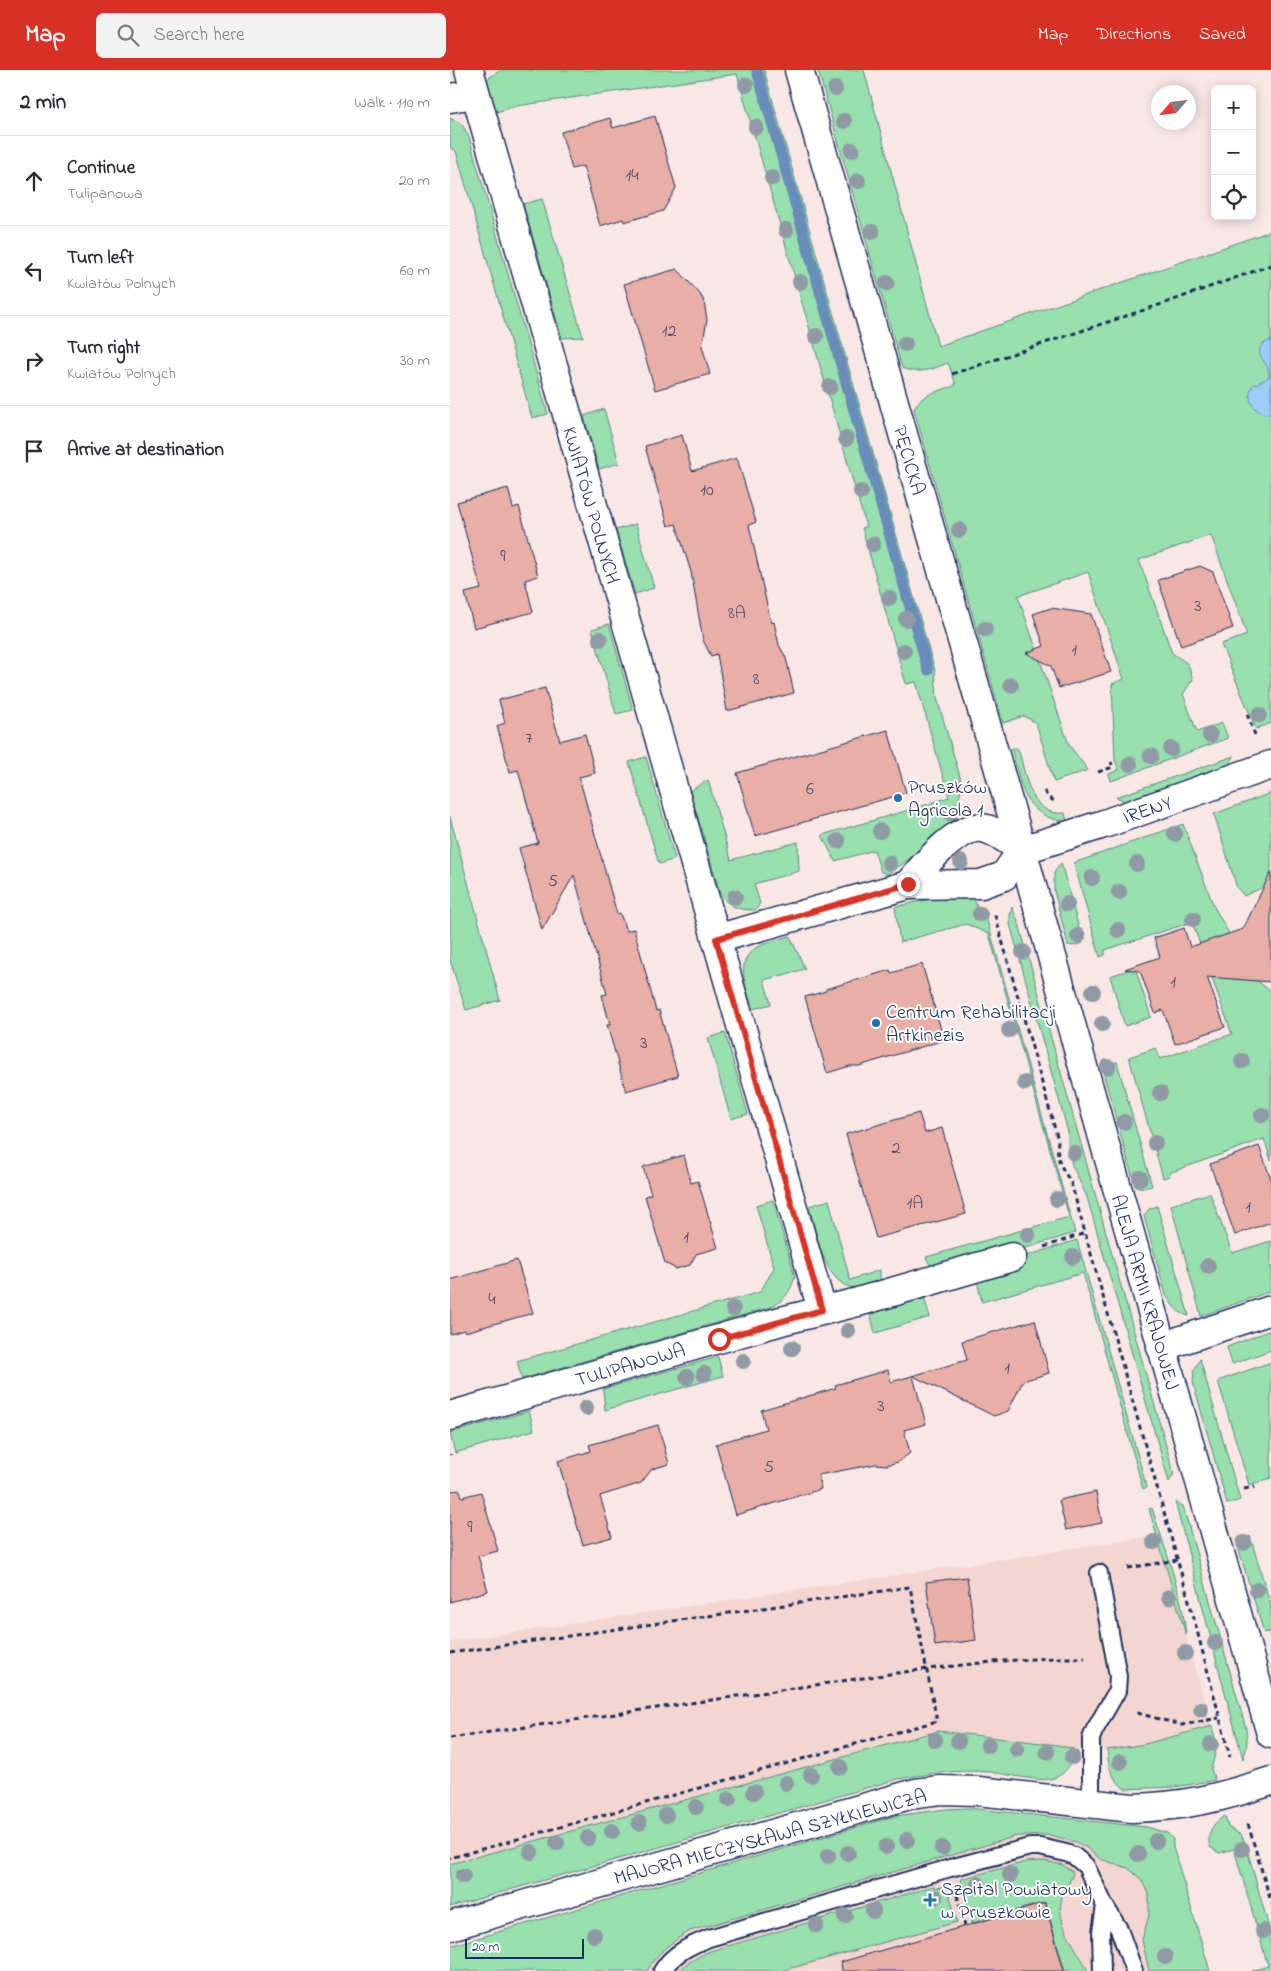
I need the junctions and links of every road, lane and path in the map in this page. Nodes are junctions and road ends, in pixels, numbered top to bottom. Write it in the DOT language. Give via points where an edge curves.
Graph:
graph roads {
  1 [pos="798,70"];
  2 [pos="465,87"];
  3 [pos="1271,266"];
  4 [pos="952,374"];
  5 [pos="1247,714"];
  6 [pos="1256,738"];
  7 [pos="1111,762"];
  8 [pos="1271,765"];
  9 [pos="1098,772"];
  10 [pos="1041,786"];
  11 [pos="1061,804"];
  12 [pos="1022,850"];
  13 [pos="908,884"];
  14 [pos="993,908"];
  15 [pos="716,939"];
  16 [pos="1085,1233"];
  17 [pos="1012,1257"];
  18 [pos="822,1310"];
  19 [pos="1271,1310"];
  20 [pos="1161,1347"];
  21 [pos="450,1416"];
  22 [pos="1255,1487"];
  23 [pos="1244,1490"];
  24 [pos="1177,1560"];
  25 [pos="1098,1572"];
  26 [pos="450,1654"];
  27 [pos="1116,1659"];
  28 [pos="927,1669"];
  29 [pos="1110,1705"];
  30 [pos="1219,1718"];
  31 [pos="1271,1734"];
  32 [pos="450,1738"];
  33 [pos="1232,1762"];
  34 [pos="1271,1781"];
  35 [pos="1091,1804"];
  36 [pos="1248,1823"];
  37 [pos="450,1857"];
  38 [pos="1271,1902"];
  39 [pos="959,1904"];
  40 [pos="1105,1906"];
  41 [pos="450,1926"];
  42 [pos="965,1926"];
  43 [pos="662,1971"];
  44 [pos="1102,1971"];
  45 [pos="1134,1971"];
  1 -- 12 [label="street, PĘCICKA"];
  2 -- 15 [label="street, KWIATÓW POLNYCH"];
  3 -- 4 [label="path"];
  5 -- 6 [label="path"];
  7 -- 9 [label="path" via="1113,767"];
  8 -- 12 [label="street, IRENY"];
  10 -- 11 [label="path" via="1049,798"];
  12 -- 13 [label="street" via="1000,879 981,884"];
  12 -- 13 [label="street" via="1002,836 980,827 948,843"];
  12 -- 20 [label="street, ALEJA ARMII KRAJOWEJ"];
  13 -- 15 [label="street"];
  14 -- 16 [label="path" via="1058,1140 1057,1154 1071,1183"];
  15 -- 18 [label="street, KWIATÓW POLNYCH"];
  16 -- 17 [label="path"];
  16 -- 24 [label="path"];
  17 -- 18 [label="street, TULIPANOWA"];
  18 -- 21 [label="street, TULIPANOWA"];
  19 -- 20 [label="street"];
  20 -- 31 [label="street, ALEJA ARMII KRAJOWEJ"];
  22 -- 23 [label="path"];
  24 -- 25 [label="path"];
  24 -- 30 [label="path"];
  25 -- 27 [label="lane"];
  26 -- 28 [label="path" via="910,1587"];
  27 -- 28 [label="path" via="987,1661"];
  27 -- 29 [label="lane" via="1117,1691"];
  28 -- 32 [label="path"];
  28 -- 37 [label="path" via="938,1721"];
  29 -- 30 [label="path" via="1182,1726"];
  29 -- 35 [label="lane" via="1091,1739"];
  30 -- 33 [label="path"];
  34 -- 35 [label="street, MAJORA MIECZYSŁAWA SZYŁKIEWICZA" via="1185,1805 1132,1808"];
  35 -- 41 [label="street, MAJORA MIECZYSŁAWA SZYŁKIEWICZA" via="978,1791 916,1793"];
  36 -- 38 [label="path"];
  39 -- 42 [label="path"];
  40 -- 43 [label="lane" via="1082,1862 1066,1853 1030,1847 709,1938 676,1955"];
  40 -- 44 [label="lane" via="1101,1932"];
  40 -- 45 [label="lane" via="1119,1929"];
}
